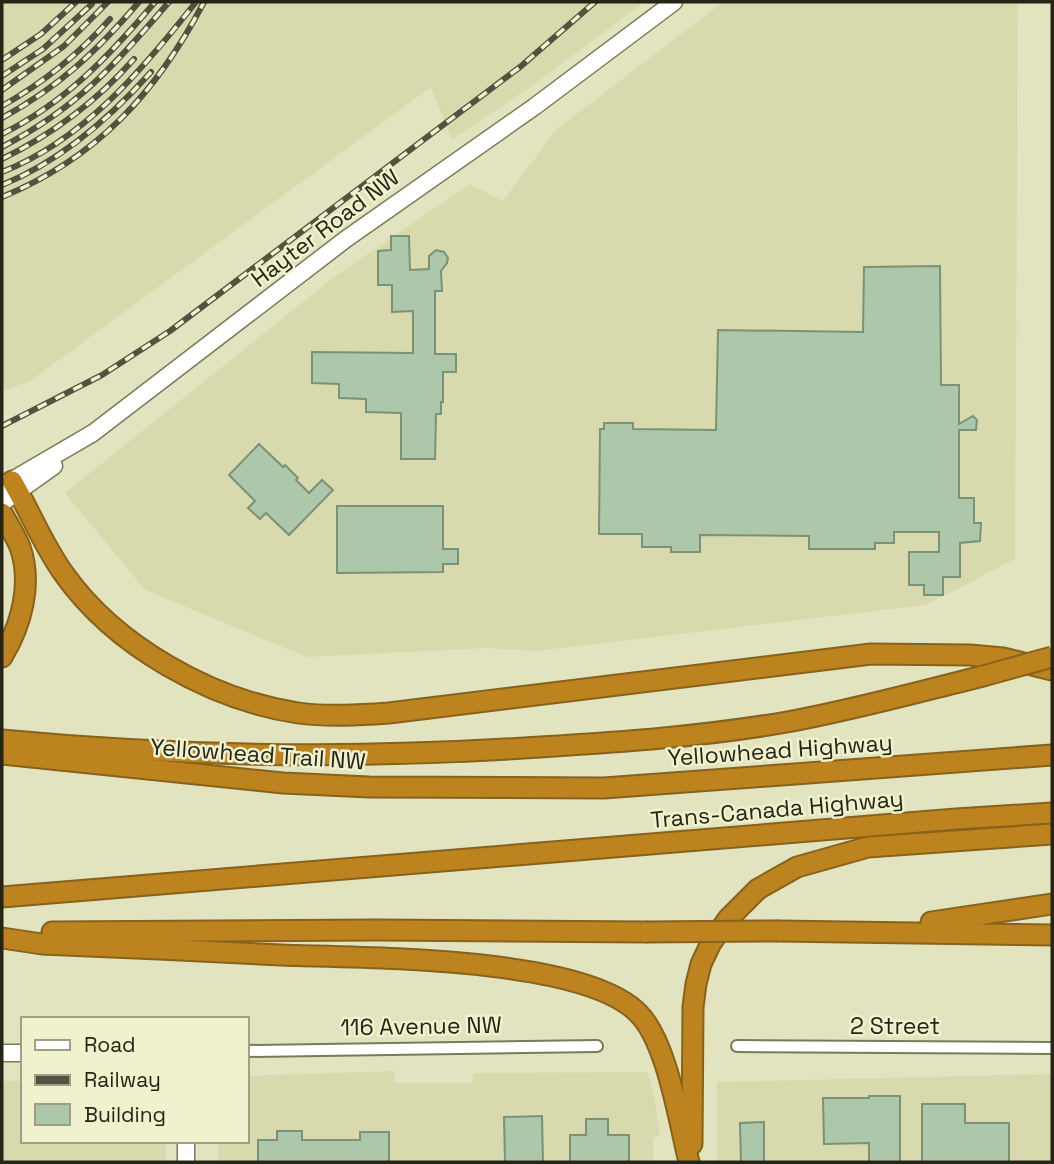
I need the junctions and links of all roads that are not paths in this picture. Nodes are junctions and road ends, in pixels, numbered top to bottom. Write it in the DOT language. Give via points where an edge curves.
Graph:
graph roads {
  1 [pos="674,2"];
  2 [pos="9,491"];
  3 [pos="2,513"];
  4 [pos="2,657"];
  5 [pos="1052,657"];
  6 [pos="1052,670"];
  7 [pos="2,740"];
  8 [pos="2,754"];
  9 [pos="1052,755"];
  10 [pos="511,787"];
  11 [pos="1052,813"];
  12 [pos="1052,834"];
  13 [pos="2,897"];
  14 [pos="1052,904"];
  15 [pos="857,931"];
  16 [pos="2,932"];
  17 [pos="1052,935"];
  18 [pos="2,938"];
  19 [pos="597,1046"];
  20 [pos="737,1046"];
  21 [pos="1052,1048"];
  22 [pos="248,1051"];
  23 [pos="2,1053"];
  24 [pos="21,1053"];
  25 [pos="186,1143"];
  26 [pos="186,1162"];
  27 [pos="690,1162"];
  1 -- 2 [label="street, Hayter Road NW" via="346,239 82,440 52,468"];
  2 -- 6 [label="highway" via="64,574 107,622 153,656 214,690 299,713 389,713 871,654 970,655"];
  3 -- 4 [label="highway" via="20,549 26,574 19,624"];
  5 -- 7 [label="highway, bridge" via="871,704 774,724 665,738 477,752 246,755 104,750"];
  8 -- 10 [label="highway, Yellowhead Trail NW" via="284,783"];
  9 -- 10 [label="highway, Yellowhead Highway" via="604,788"];
  11 -- 13 [label="highway, Trans-Canada Highway"];
  12 -- 27 [label="highway" via="868,847 797,867 758,889 711,943 695,984"];
  14 -- 15 [label="highway"];
  15 -- 16 [label="highway, bridge"];
  15 -- 17 [label="highway"];
  18 -- 27 [label="highway" via="42,944 467,965 525,971 585,985 627,1002 641,1015 662,1057"];
  19 -- 22 [label="street, 116 Avenue NW"];
  20 -- 21 [label="street, 2 Street"];
  23 -- 24 [label="street"];
  25 -- 26 [label="street"];
}
